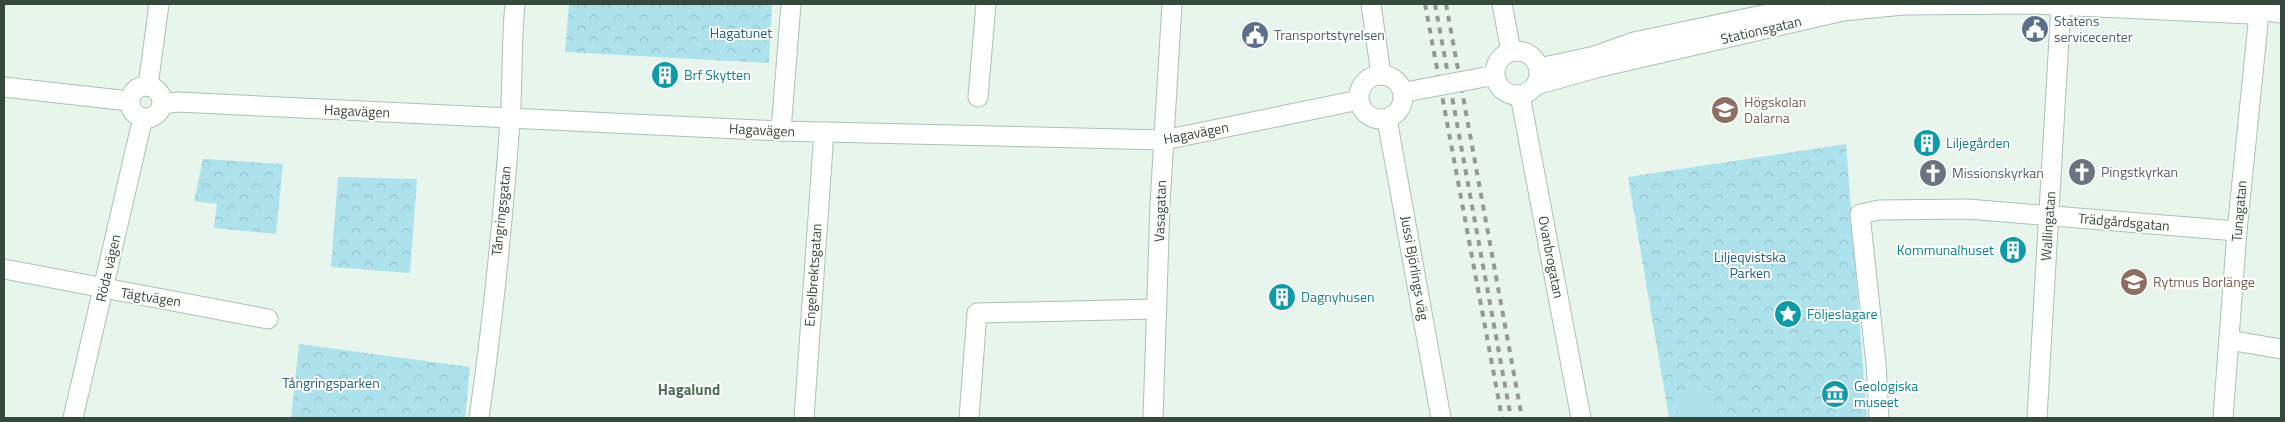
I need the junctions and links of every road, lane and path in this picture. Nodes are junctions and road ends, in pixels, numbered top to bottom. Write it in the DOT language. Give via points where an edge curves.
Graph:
graph roads {
  1 [pos="159,4"];
  2 [pos="515,4"];
  3 [pos="791,4"];
  4 [pos="986,4"];
  5 [pos="1172,4"];
  6 [pos="1371,4"];
  7 [pos="1502,4"];
  8 [pos="1815,4"];
  9 [pos="2228,4"];
  10 [pos="2054,5"];
  11 [pos="2259,7"];
  12 [pos="2281,13"];
  13 [pos="1511,51"];
  14 [pos="1381,75"];
  15 [pos="1490,76"];
  16 [pos="1532,82"];
  17 [pos="148,86"];
  18 [pos="4,87"];
  19 [pos="1407,92"];
  20 [pos="978,97"];
  21 [pos="1359,100"];
  22 [pos="129,101"];
  23 [pos="162,104"];
  24 [pos="144,118"];
  25 [pos="510,119"];
  26 [pos="1387,119"];
  27 [pos="781,131"];
  28 [pos="824,132"];
  29 [pos="1164,140"];
  30 [pos="2049,215"];
  31 [pos="2237,231"];
  32 [pos="4,269"];
  33 [pos="103,289"];
  34 [pos="1157,309"];
  35 [pos="268,319"];
  36 [pos="2229,340"];
  37 [pos="2281,349"];
  38 [pos="74,418"];
  39 [pos="479,418"];
  40 [pos="804,418"];
  41 [pos="969,418"];
  42 [pos="1153,418"];
  43 [pos="1441,418"];
  44 [pos="1582,418"];
  45 [pos="1879,418"];
  46 [pos="2037,418"];
  47 [pos="2223,418"];
  1 -- 17 [label="street"];
  2 -- 25 [label="street, Tångringsgatan"];
  3 -- 27 [label="street"];
  4 -- 20 [label="street"];
  5 -- 29 [label="street, Vasagatan"];
  6 -- 14 [label="street"];
  7 -- 13 [label="street"];
  8 -- 16 [label="street, Stationsgatan" via="1643,40 1614,48"];
  9 -- 11 [label="street, Stationsgatan"];
  10 -- 11 [label="street, Stationsgatan" via="2250,14"];
  10 -- 16 [label="street, Stationsgatan" via="1903,6 1843,11"];
  10 -- 30 [label="street, Wallingatan"];
  11 -- 12 [label="street, Stationsgatan"];
  11 -- 31 [label="street, Tunagatan"];
  13 -- 15 [label="street" via="1499,60"];
  13 -- 16 [label="street" via="1525,52 1536,61"];
  14 -- 19 [label="street" via="1395,80"];
  14 -- 21 [label="street" via="1367,80 1359,92"];
  15 -- 16 [label="street" via="1501,88 1513,94"];
  15 -- 19 [label="street, bridge"];
  16 -- 44 [label="street, Ovanbrogatan"];
  17 -- 22 [label="street" via="133,91"];
  17 -- 23 [label="street" via="157,90"];
  18 -- 22 [label="street"];
  19 -- 26 [label="street" via="1398,112"];
  21 -- 26 [label="street" via="1366,114 1379,120"];
  21 -- 29 [label="street, Hagavägen"];
  22 -- 24 [label="street" via="135,114"];
  23 -- 24 [label="street" via="154,116"];
  23 -- 25 [label="street, Hagavägen"];
  24 -- 33 [label="street, Röda vägen"];
  25 -- 27 [label="street, Hagavägen"];
  25 -- 39 [label="street, Tångringsgatan" via="490,339"];
  26 -- 43 [label="street, Jussi Björlings väg"];
  27 -- 28 [label="street, Hagavägen"];
  28 -- 29 [label="street, Hagavägen"];
  28 -- 40 [label="street, Engelbrektsgatan"];
  29 -- 34 [label="street, Vasagatan"];
  30 -- 31 [label="street, Trädgårdsgatan"];
  30 -- 45 [label="street, Trädgårdsgatan" via="1937,208 1879,210 1860,214"];
  30 -- 46 [label="street, Wallingatan"];
  31 -- 36 [label="street, Tunagatan"];
  32 -- 33 [label="street, Tägtvägen"];
  33 -- 35 [label="street, Tägtvägen"];
  33 -- 38 [label="street, Röda vägen"];
  34 -- 41 [label="street" via="977,313"];
  34 -- 42 [label="street, Vasagatan"];
  36 -- 37 [label="street"];
  36 -- 47 [label="street, Tunagatan"];
}
